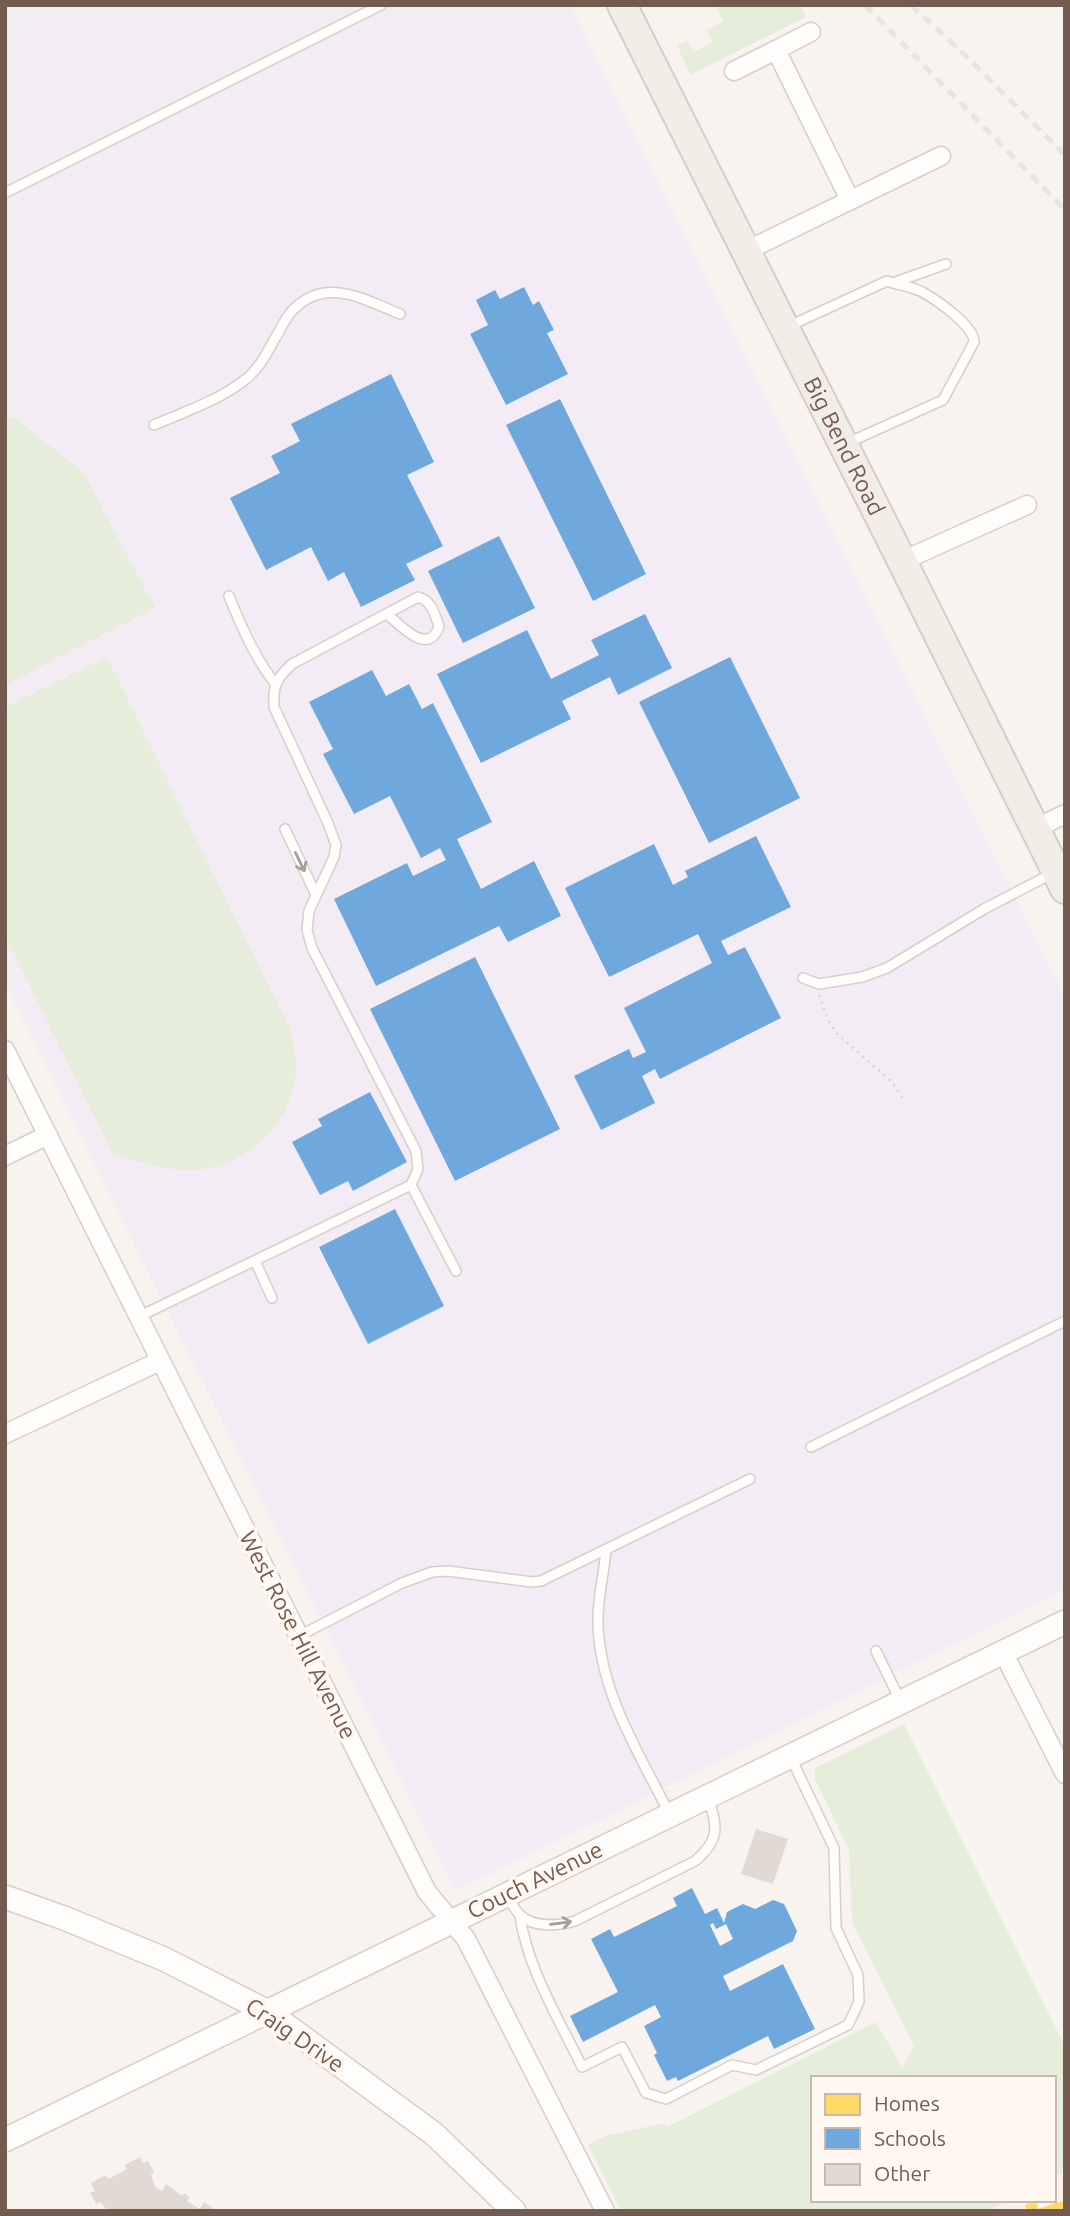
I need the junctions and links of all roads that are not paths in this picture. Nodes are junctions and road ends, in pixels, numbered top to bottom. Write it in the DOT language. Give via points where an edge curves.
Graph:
graph roads {
  1 [pos="381,5"];
  2 [pos="622,5"];
  3 [pos="811,32"];
  4 [pos="776,50"];
  5 [pos="734,71"];
  6 [pos="941,156"];
  7 [pos="5,193"];
  8 [pos="850,200"];
  9 [pos="746,251"];
  10 [pos="946,264"];
  11 [pos="893,283"];
  12 [pos="400,314"];
  13 [pos="785,328"];
  14 [pos="154,425"];
  15 [pos="844,445"];
  16 [pos="1027,505"];
  17 [pos="902,561"];
  18 [pos="229,596"];
  19 [pos="387,614"];
  20 [pos="276,685"];
  21 [pos="1065,814"];
  22 [pos="285,829"];
  23 [pos="1035,829"];
  24 [pos="1060,880"];
  25 [pos="316,895"];
  26 [pos="803,978"];
  27 [pos="5,1050"];
  28 [pos="48,1135"];
  29 [pos="5,1156"];
  30 [pos="411,1185"];
  31 [pos="255,1261"];
  32 [pos="456,1271"];
  33 [pos="272,1298"];
  34 [pos="138,1317"];
  35 [pos="1065,1321"];
  36 [pos="160,1361"];
  37 [pos="5,1434"];
  38 [pos="811,1447"];
  39 [pos="750,1479"];
  40 [pos="606,1550"];
  41 [pos="1065,1622"];
  42 [pos="299,1636"];
  43 [pos="876,1651"];
  44 [pos="1003,1652"];
  45 [pos="901,1701"];
  46 [pos="790,1755"];
  47 [pos="1065,1774"];
  48 [pos="707,1796"];
  49 [pos="670,1814"];
  50 [pos="506,1894"];
  51 [pos="5,1897"];
  52 [pos="520,1916"];
  53 [pos="451,1921"];
  54 [pos="268,2012"];
  55 [pos="5,2140"];
  56 [pos="514,2211"];
  57 [pos="604,2211"];
  1 -- 7 [label="lane"];
  2 -- 9 [label="main road, Big Bend Road"];
  3 -- 4 [label="street"];
  4 -- 5 [label="street"];
  4 -- 8 [label="street"];
  6 -- 8 [label="street"];
  8 -- 9 [label="street"];
  9 -- 13 [label="main road, Big Bend Road"];
  10 -- 11 [label="lane"];
  11 -- 13 [label="lane" via="887,281"];
  11 -- 15 [label="lane" via="922,292 965,324 974,334 974,342 943,400"];
  12 -- 14 [label="lane" via="353,295 328,291 306,299 290,313 248,378"];
  13 -- 15 [label="main road, Big Bend Road"];
  15 -- 17 [label="main road, Big Bend Road"];
  16 -- 17 [label="street"];
  17 -- 23 [label="main road, Big Bend Road"];
  18 -- 20 [label="lane" via="248,641"];
  19 -- 19 [label="lane" via="418,597 425,599 439,626 437,634 421,640"];
  19 -- 20 [label="lane" via="292,664"];
  20 -- 25 [label="lane" via="274,707 336,845"];
  21 -- 23 [label="street"];
  22 -- 25 [label="lane, one-way"];
  23 -- 24 [label="main road, Big Bend Road"];
  24 -- 26 [label="lane" via="984,909 887,968 819,984"];
  25 -- 30 [label="lane" via="307,930 312,948 416,1151 418,1169"];
  27 -- 28 [label="street, West Rose Hill Avenue"];
  28 -- 29 [label="street"];
  28 -- 34 [label="street, West Rose Hill Avenue"];
  30 -- 31 [label="lane"];
  30 -- 32 [label="lane"];
  31 -- 33 [label="lane"];
  31 -- 34 [label="lane"];
  34 -- 36 [label="street, West Rose Hill Avenue"];
  35 -- 38 [label="lane"];
  36 -- 37 [label="street"];
  36 -- 42 [label="street, West Rose Hill Avenue"];
  39 -- 40 [label="lane"];
  40 -- 42 [label="lane" via="532,1582 432,1572"];
  40 -- 49 [label="lane" via="597,1623 607,1682"];
  41 -- 44 [label="street, Couch Avenue"];
  42 -- 53 [label="street, West Rose Hill Avenue" via="427,1892"];
  43 -- 45 [label="lane"];
  44 -- 45 [label="street, Couch Avenue"];
  44 -- 47 [label="street"];
  45 -- 46 [label="street, Couch Avenue"];
  46 -- 48 [label="street, Couch Avenue"];
  46 -- 52 [label="lane" via="834,1848 836,1928 858,1975 859,2002 848,2025 756,2070 732,2065 666,2099 646,2094 622,2047 582,2067 538,1976"];
  48 -- 49 [label="street, Couch Avenue"];
  52 -- 48 [label="lane, one-way" via="542,1925 575,1921 695,1861 713,1839 716,1822"];
  49 -- 50 [label="street, Couch Avenue"];
  50 -- 52 [label="lane"];
  50 -- 53 [label="street, Couch Avenue"];
  51 -- 54 [label="street, Craig Drive" via="164,1959"];
  53 -- 54 [label="street, Couch Avenue"];
  53 -- 57 [label="street, West Rose Hill Avenue" via="466,1940"];
  54 -- 55 [label="street, Couch Avenue"];
  54 -- 56 [label="street, Craig Drive" via="434,2134"];
}
